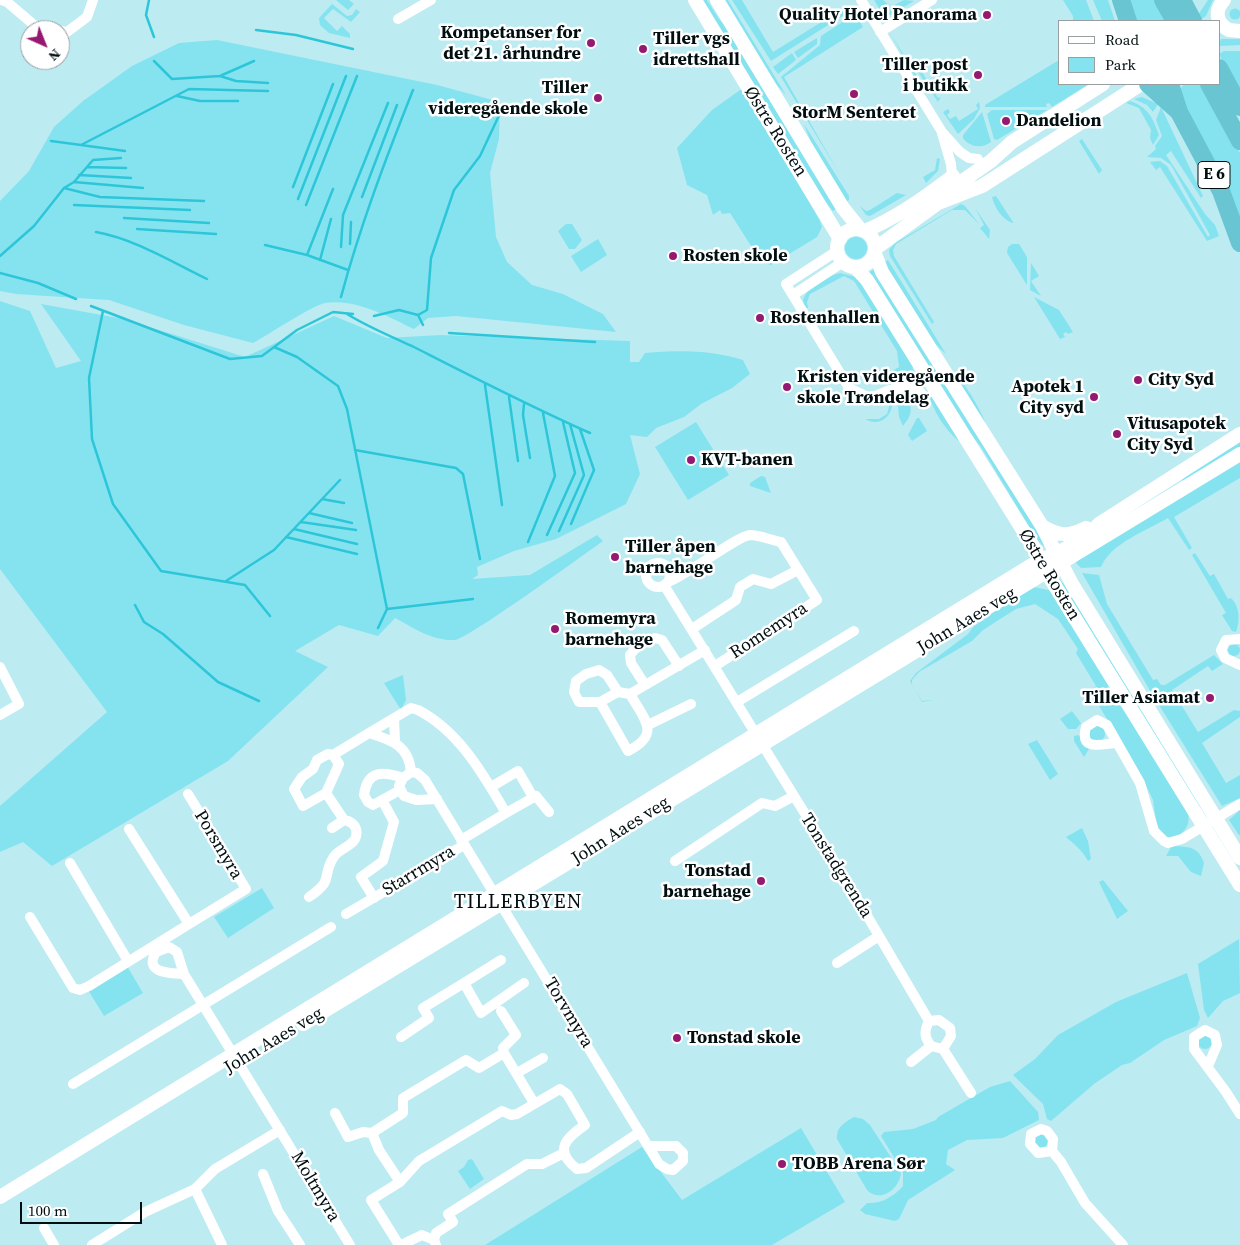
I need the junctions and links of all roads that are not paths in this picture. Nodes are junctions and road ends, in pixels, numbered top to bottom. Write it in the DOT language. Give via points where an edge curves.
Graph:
graph roads {
  1 [pos="2,0"];
  2 [pos="93,0"];
  3 [pos="431,0"];
  4 [pos="694,0"];
  5 [pos="717,0"];
  6 [pos="861,0"];
  7 [pos="932,0"];
  8 [pos="1121,0"];
  9 [pos="1175,8"];
  10 [pos="398,19"];
  11 [pos="28,20"];
  12 [pos="1128,20"];
  13 [pos="1192,20"];
  14 [pos="1220,22"];
  15 [pos="70,30"];
  16 [pos="880,32"];
  17 [pos="1229,32"];
  18 [pos="1220,70"];
  19 [pos="1125,85"];
  20 [pos="1139,85"];
  21 [pos="1150,85"];
  22 [pos="1170,85"];
  23 [pos="1210,85"];
  24 [pos="1100,86"];
  25 [pos="1109,104"];
  26 [pos="1240,107"];
  27 [pos="1179,112"];
  28 [pos="942,132"];
  29 [pos="1240,141"];
  30 [pos="1012,142"];
  31 [pos="978,160"];
  32 [pos="1011,165"];
  33 [pos="952,183"];
  34 [pos="935,199"];
  35 [pos="863,230"];
  36 [pos="1240,243"];
  37 [pos="875,251"];
  38 [pos="844,255"];
  39 [pos="793,295"];
  40 [pos="923,396"];
  41 [pos="1240,434"];
  42 [pos="1240,454"];
  43 [pos="1099,524"];
  44 [pos="1042,526"];
  45 [pos="1058,559"];
  46 [pos="1040,560"];
  47 [pos="798,570"];
  48 [pos="1047,573"];
  49 [pos="692,629"];
  50 [pos="854,631"];
  51 [pos="1240,639"];
  52 [pos="705,650"];
  53 [pos="1240,664"];
  54 [pos="679,666"];
  55 [pos="716,666"];
  56 [pos="0,667"];
  57 [pos="646,685"];
  58 [pos="618,692"];
  59 [pos="630,694"];
  60 [pos="600,702"];
  61 [pos="737,702"];
  62 [pos="691,704"];
  63 [pos="0,715"];
  64 [pos="394,718"];
  65 [pos="648,726"];
  66 [pos="369,733"];
  67 [pos="758,740"];
  68 [pos="395,741"];
  69 [pos="1116,743"];
  70 [pos="334,754"];
  71 [pos="407,775"];
  72 [pos="491,787"];
  73 [pos="400,790"];
  74 [pos="326,793"];
  75 [pos="188,794"];
  76 [pos="792,796"];
  77 [pos="533,797"];
  78 [pos="438,799"];
  79 [pos="382,800"];
  80 [pos="1240,804"];
  81 [pos="550,812"];
  82 [pos="506,813"];
  83 [pos="1216,819"];
  84 [pos="344,820"];
  85 [pos="1203,827"];
  86 [pos="332,828"];
  87 [pos="129,829"];
  88 [pos="463,842"];
  89 [pos="1240,858"];
  90 [pos="675,860"];
  91 [pos="70,863"];
  92 [pos="1240,885"];
  93 [pos="309,897"];
  94 [pos="374,898"];
  95 [pos="498,899"];
  96 [pos="346,914"];
  97 [pos="30,917"];
  98 [pos="188,924"];
  99 [pos="331,927"];
  100 [pos="879,936"];
  101 [pos="158,946"];
  102 [pos="501,960"];
  103 [pos="128,961"];
  104 [pos="837,963"];
  105 [pos="184,974"];
  106 [pos="464,983"];
  107 [pos="524,983"];
  108 [pos="204,1004"];
  109 [pos="501,1011"];
  110 [pos="929,1022"];
  111 [pos="402,1037"];
  112 [pos="931,1046"];
  113 [pos="943,1048"];
  114 [pos="504,1053"];
  115 [pos="237,1058"];
  116 [pos="543,1058"];
  117 [pos="911,1062"];
  118 [pos="1208,1066"];
  119 [pos="517,1074"];
  120 [pos="73,1084"];
  121 [pos="971,1093"];
  122 [pos="534,1103"];
  123 [pos="335,1113"];
  124 [pos="1240,1114"];
  125 [pos="280,1130"];
  126 [pos="640,1132"];
  127 [pos="372,1133"];
  128 [pos="650,1146"];
  129 [pos="1052,1152"];
  130 [pos="564,1153"];
  131 [pos="263,1174"];
  132 [pos="400,1182"];
  133 [pos="195,1189"];
  134 [pos="0,1197"];
  135 [pos="0,1206"];
  136 [pos="44,1228"];
  137 [pos="435,1242"];
  138 [pos="54,1245"];
  139 [pos="92,1245"];
  140 [pos="222,1245"];
  141 [pos="300,1245"];
  142 [pos="350,1245"];
  143 [pos="400,1245"];
  144 [pos="1122,1245"];
  1 -- 11 [label="street"];
  2 -- 15 [label="street" via="88,17"];
  3 -- 10 [label="street"];
  4 -- 38 [label="street, Østre Rosten"];
  5 -- 35 [label="street, Østre Rosten" via="843,208"];
  6 -- 16 [label="street"];
  7 -- 16 [label="street"];
  8 -- 12 [label="highway"];
  9 -- 13 [label="highway"];
  14 -- 17 [label="street"];
  16 -- 28 [label="street"];
  18 -- 26 [label="highway"];
  19 -- 25 [label="street"];
  20 -- 25 [label="street"];
  21 -- 27 [label="highway, E 6"];
  22 -- 27 [label="highway, E 6"];
  23 -- 29 [label="highway, E 6"];
  24 -- 30 [label="street"];
  25 -- 32 [label="street"];
  27 -- 36 [label="highway, E 6" via="1215,177"];
  28 -- 31 [label="street" via="960,152"];
  28 -- 33 [label="street" via="951,164"];
  30 -- 31 [label="street"];
  30 -- 33 [label="street" via="991,161"];
  31 -- 33 [label="street"];
  32 -- 33 [label="street"];
  32 -- 34 [label="street" via="968,193"];
  33 -- 34 [label="street"];
  34 -- 35 [label="street"];
  34 -- 37 [label="street"];
  35 -- 37 [label="street" via="873,238"];
  35 -- 38 [label="street" via="848,231"];
  37 -- 38 [label="street" via="867,264"];
  37 -- 44 [label="street, Østre Rosten" via="882,272"];
  38 -- 39 [label="street"];
  38 -- 39 [label="street" via="786,284"];
  38 -- 46 [label="street, Østre Rosten" via="867,280"];
  39 -- 40 [label="street" via="849,388 870,398 910,386 920,390"];
  41 -- 43 [label="street, John Aaes veg"];
  42 -- 45 [label="street, John Aaes veg"];
  43 -- 44 [label="street, John Aaes veg" via="1066,535 1053,533"];
  43 -- 45 [label="street, John Aaes veg"];
  44 -- 45 [label="street, Østre Rosten"];
  45 -- 46 [label="street, John Aaes veg"];
  45 -- 48 [label="street, John Aaes veg"];
  45 -- 83 [label="street, Østre Rosten"];
  46 -- 48 [label="street, Østre Rosten"];
  46 -- 67 [label="street, John Aaes veg"];
  47 -- 49 [label="street, Romemyra" via="771,584 753,579 740,587 736,600"];
  47 -- 49 [label="street, Romemyra" via="780,542 747,536 666,584"];
  47 -- 55 [label="street, Romemyra" via="817,600"];
  48 -- 67 [label="street, John Aaes veg"];
  48 -- 85 [label="street, Østre Rosten"];
  49 -- 52 [label="street, Romemyra"];
  50 -- 61 [label="street"];
  51 -- 53 [label="street" via="1226,640 1221,650 1225,658"];
  52 -- 54 [label="street, Romemyra"];
  52 -- 55 [label="street, Romemyra"];
  54 -- 57 [label="street, Romemyra"];
  54 -- 57 [label="street" via="662,640 651,639 630,655 631,663"];
  55 -- 61 [label="street, Romemyra"];
  56 -- 63 [label="street" via="20,704"];
  57 -- 59 [label="street, Romemyra"];
  58 -- 59 [label="street"];
  58 -- 60 [label="street"];
  58 -- 60 [label="street" via="607,674 599,670 576,681 574,692 579,702"];
  59 -- 65 [label="street"];
  60 -- 65 [label="street" via="628,751 647,738"];
  61 -- 67 [label="street, Romemyra"];
  62 -- 65 [label="street"];
  64 -- 66 [label="street"];
  64 -- 68 [label="street"];
  64 -- 72 [label="street" via="411,708 432,719 456,738"];
  66 -- 68 [label="street"];
  66 -- 70 [label="street"];
  67 -- 76 [label="street, Tonstadgrenda"];
  67 -- 95 [label="street, John Aaes veg"];
  68 -- 71 [label="street" via="409,759"];
  69 -- 85 [label="street" via="1140,782 1158,836 1168,843"];
  70 -- 74 [label="street" via="339,764"];
  70 -- 74 [label="street" via="317,760 294,789 303,806"];
  71 -- 73 [label="street"];
  71 -- 78 [label="street, Starrmyra" via="416,773 426,780"];
  71 -- 79 [label="street, Starrmyra" via="382,772 370,779 364,796 373,805"];
  72 -- 77 [label="street" via="518,771"];
  72 -- 82 [label="street"];
  73 -- 78 [label="street" via="408,799"];
  73 -- 79 [label="street"];
  74 -- 84 [label="street"];
  75 -- 98 [label="street, Porsmyra" via="246,889"];
  76 -- 90 [label="street, Tonstadgrenda" via="775,806 762,803"];
  76 -- 100 [label="street, Tonstadgrenda"];
  77 -- 81 [label="street" via="539,797"];
  77 -- 82 [label="street, Starrmyra"];
  78 -- 88 [label="street, Starrmyra"];
  79 -- 94 [label="street, Starrmyra" via="394,822 386,856 381,864 361,877"];
  80 -- 83 [label="street"];
  82 -- 88 [label="street, Starrmyra"];
  83 -- 85 [label="street"];
  83 -- 89 [label="street, Østre Rosten"];
  84 -- 86 [label="street"];
  84 -- 93 [label="street" via="354,826 356,836 349,846 333,857 325,884"];
  85 -- 92 [label="street, Østre Rosten"];
  87 -- 98 [label="street"];
  88 -- 94 [label="street, Starrmyra"];
  88 -- 95 [label="street, Starrmyra"];
  91 -- 103 [label="street"];
  94 -- 96 [label="street, Starrmyra"];
  95 -- 115 [label="street, John Aaes veg"];
  95 -- 126 [label="street, Torvmyra"];
  97 -- 103 [label="street, Porsmyra" via="73,988 80,990 89,986"];
  98 -- 101 [label="street, Porsmyra"];
  99 -- 108 [label="street"];
  100 -- 104 [label="street, Tonstadgrenda"];
  100 -- 110 [label="street, Tonstadgrenda"];
  101 -- 103 [label="street, Porsmyra"];
  101 -- 105 [label="street" via="173,948"];
  101 -- 105 [label="street" via="153,956 155,968 166,974"];
  102 -- 106 [label="street"];
  105 -- 108 [label="street"];
  106 -- 107 [label="street" via="481,1012"];
  106 -- 111 [label="street" via="423,1008 429,1018"];
  108 -- 115 [label="street"];
  108 -- 120 [label="street"];
  109 -- 114 [label="street" via="516,1035 502,1048"];
  110 -- 112 [label="street, Tonstadgrenda" via="925,1030 926,1040"];
  110 -- 113 [label="street" via="940,1020 950,1028 952,1036"];
  112 -- 113 [label="street"];
  112 -- 117 [label="street"];
  113 -- 121 [label="street"];
  114 -- 119 [label="street"];
  114 -- 127 [label="street" via="479,1068 466,1060 403,1098 403,1113"];
  115 -- 125 [label="street, Moltmyra"];
  115 -- 134 [label="street, John Aaes veg"];
  115 -- 135 [label="street, John Aaes veg"];
  116 -- 119 [label="street"];
  118 -- 124 [label="street"];
  119 -- 122 [label="street"];
  122 -- 130 [label="street" via="562,1089 585,1125 567,1140"];
  122 -- 132 [label="street" via="514,1114 502,1111 467,1130 414,1164"];
  123 -- 127 [label="street" via="348,1136"];
  125 -- 133 [label="street" via="215,1169"];
  125 -- 142 [label="street, Moltmyra"];
  126 -- 128 [label="street, Torvmyra"];
  126 -- 130 [label="street" via="607,1156 579,1170"];
  127 -- 132 [label="street" via="378,1150"];
  129 -- 144 [label="street" via="1085,1203"];
  130 -- 137 [label="street" via="542,1164 527,1164 448,1214 453,1222 436,1233"];
  131 -- 141 [label="street" via="278,1211"];
  132 -- 143 [label="street" via="371,1200"];
  133 -- 139 [label="street" via="145,1212"];
  133 -- 140 [label="street"];
  136 -- 138 [label="street"];
  137 -- 143 [label="street" via="422,1235"];
}
